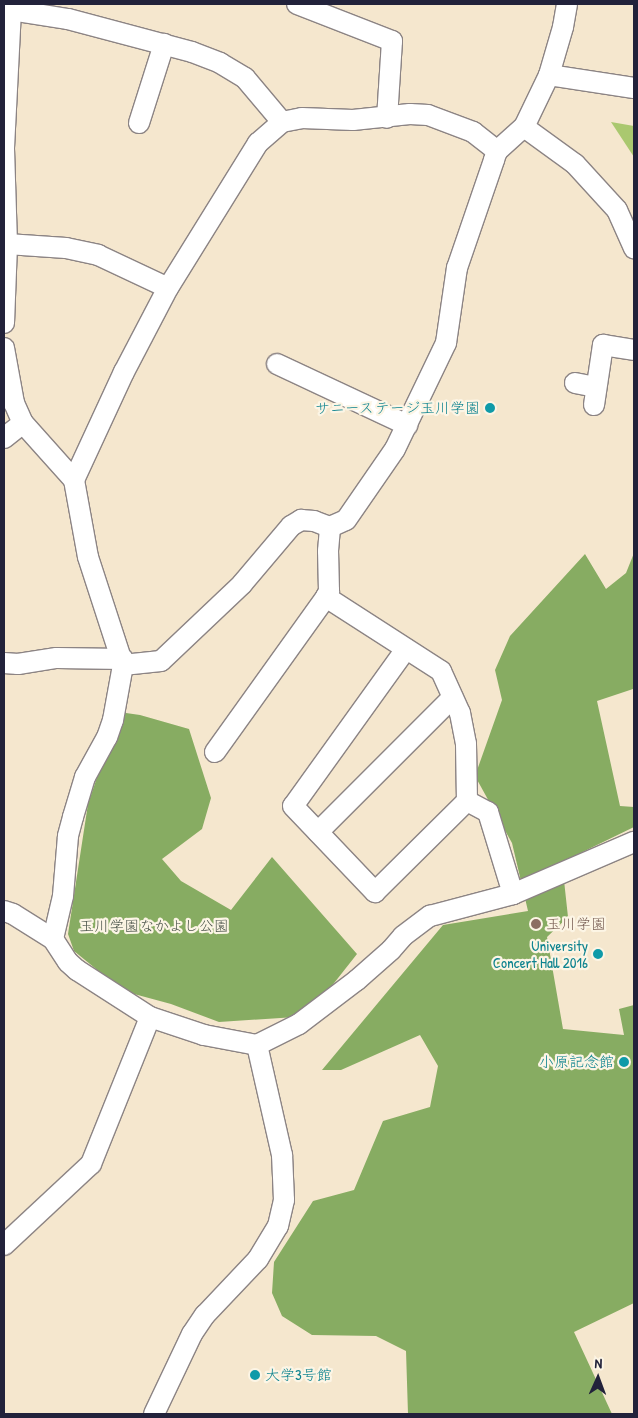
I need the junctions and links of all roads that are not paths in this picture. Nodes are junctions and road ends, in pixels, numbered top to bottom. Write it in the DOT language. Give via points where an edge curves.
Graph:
graph roads {
  1 [pos="297,4"];
  2 [pos="566,4"];
  3 [pos="10,7"];
  4 [pos="164,44"];
  5 [pos="549,75"];
  6 [pos="634,88"];
  7 [pos="387,118"];
  8 [pos="282,122"];
  9 [pos="139,123"];
  10 [pos="524,127"];
  11 [pos="497,151"];
  12 [pos="7,244"];
  13 [pos="634,248"];
  14 [pos="168,288"];
  15 [pos="4,323"];
  16 [pos="4,348"];
  17 [pos="634,350"];
  18 [pos="277,364"];
  19 [pos="575,383"];
  20 [pos="23,423"];
  21 [pos="407,425"];
  22 [pos="4,438"];
  23 [pos="74,480"];
  24 [pos="330,527"];
  25 [pos="326,597"];
  26 [pos="406,649"];
  27 [pos="123,662"];
  28 [pos="4,663"];
  29 [pos="452,698"];
  30 [pos="215,752"];
  31 [pos="467,801"];
  32 [pos="318,832"];
  33 [pos="634,842"];
  34 [pos="513,894"];
  35 [pos="4,912"];
  36 [pos="53,940"];
  37 [pos="150,1017"];
  38 [pos="257,1045"];
  39 [pos="4,1245"];
  40 [pos="154,1414"];
  1 -- 7 [label="street" via="392,40"];
  2 -- 5 [label="street"];
  3 -- 4 [label="street"];
  3 -- 12 [label="street" via="4,148"];
  4 -- 8 [label="street" via="220,63 245,78"];
  4 -- 9 [label="street"];
  5 -- 6 [label="street"];
  5 -- 10 [label="street"];
  7 -- 8 [label="street" via="302,118"];
  7 -- 11 [label="street" via="428,115 473,132"];
  8 -- 14 [label="street" via="258,143"];
  10 -- 11 [label="street"];
  10 -- 13 [label="street" via="575,164 617,210"];
  11 -- 21 [label="street" via="457,268 446,343"];
  12 -- 14 [label="street" via="66,248 98,255"];
  12 -- 15 [label="street"];
  14 -- 23 [label="street" via="124,372"];
  16 -- 20 [label="street" via="14,403"];
  17 -- 19 [label="street" via="603,345 595,396"];
  18 -- 21 [label="street"];
  20 -- 22 [label="street"];
  20 -- 23 [label="street"];
  21 -- 24 [label="street" via="395,450 346,520"];
  23 -- 27 [label="street" via="88,557"];
  24 -- 25 [label="street" via="329,591"];
  24 -- 27 [label="street" via="301,520 291,526 242,584 161,661"];
  25 -- 26 [label="street"];
  25 -- 30 [label="street"];
  26 -- 29 [label="street" via="441,671"];
  26 -- 32 [label="street" via="293,806"];
  27 -- 28 [label="street" via="57,658"];
  27 -- 36 [label="street" via="110,728 85,777 73,816 63,896"];
  29 -- 31 [label="street" via="460,714 466,744"];
  29 -- 32 [label="street"];
  31 -- 32 [label="street" via="375,892"];
  31 -- 34 [label="street" via="488,812"];
  33 -- 34 [label="street"];
  34 -- 38 [label="street" via="430,916 403,936 357,980 299,1024"];
  35 -- 36 [label="street" via="13,914"];
  36 -- 37 [label="street" via="76,970"];
  37 -- 38 [label="street" via="204,1035"];
  37 -- 39 [label="street" via="91,1164"];
  38 -- 40 [label="street" via="283,1162 284,1200 278,1226 258,1260 205,1315 192,1334"];
}
